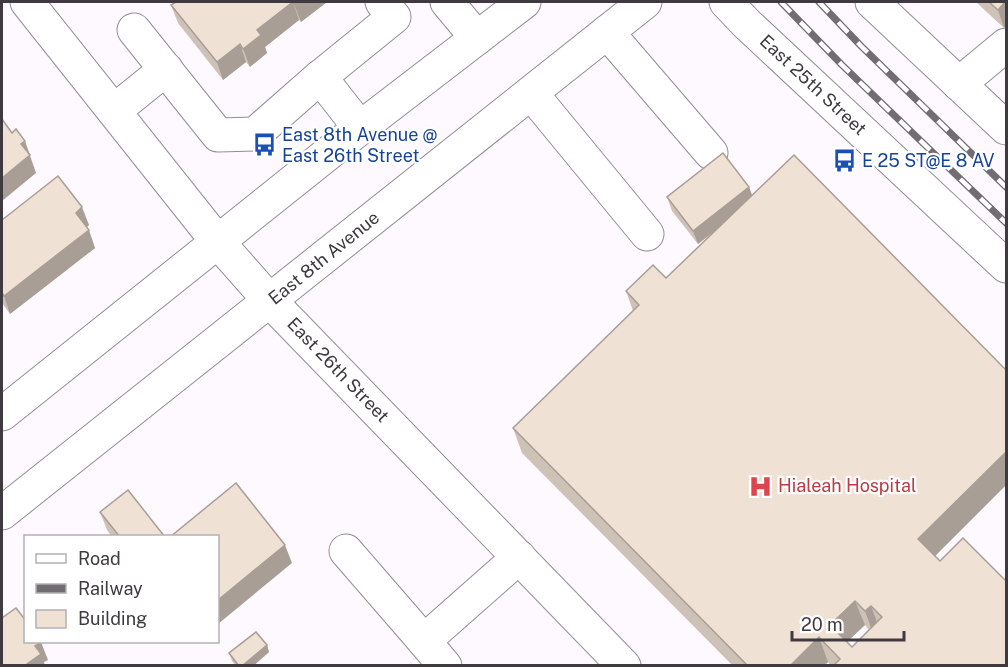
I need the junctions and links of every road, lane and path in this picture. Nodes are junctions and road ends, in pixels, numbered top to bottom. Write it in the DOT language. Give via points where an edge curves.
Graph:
graph roads {
  1 [pos="27,2"];
  2 [pos="382,2"];
  3 [pos="447,2"];
  4 [pos="524,2"];
  5 [pos="645,2"];
  6 [pos="726,2"];
  7 [pos="872,2"];
  8 [pos="134,30"];
  9 [pos="607,32"];
  10 [pos="477,38"];
  11 [pos="1006,45"];
  12 [pos="166,69"];
  13 [pos="320,77"];
  14 [pos="959,84"];
  15 [pos="531,93"];
  16 [pos="114,111"];
  17 [pos="360,128"];
  18 [pos="1006,128"];
  19 [pos="711,153"];
  20 [pos="647,234"];
  21 [pos="217,241"];
  22 [pos="1006,266"];
  23 [pos="270,301"];
  24 [pos="2,414"];
  25 [pos="2,513"];
  26 [pos="346,551"];
  27 [pos="519,557"];
  28 [pos="424,641"];
  29 [pos="445,666"];
  30 [pos="624,666"];
  1 -- 16 [label="main road, East 26th Street"];
  2 -- 13 [label="main road" via="394,17"];
  3 -- 10 [label="main road"];
  4 -- 10 [label="main road"];
  5 -- 9 [label="main road, East 8th Avenue"];
  6 -- 22 [label="main road, East 25th Street"];
  7 -- 14 [label="main road"];
  8 -- 12 [label="main road"];
  9 -- 15 [label="main road, East 8th Avenue"];
  9 -- 19 [label="main road"];
  10 -- 17 [label="main road"];
  11 -- 14 [label="main road"];
  12 -- 13 [label="main road" via="218,135 255,134"];
  12 -- 16 [label="main road"];
  13 -- 17 [label="main road"];
  14 -- 18 [label="main road"];
  15 -- 20 [label="main road"];
  15 -- 23 [label="main road, East 8th Avenue"];
  16 -- 21 [label="main road, East 26th Street"];
  17 -- 21 [label="main road"];
  21 -- 23 [label="main road, East 26th Street"];
  21 -- 24 [label="main road"];
  23 -- 25 [label="main road, East 8th Avenue"];
  23 -- 27 [label="main road, East 26th Street"];
  26 -- 28 [label="main road"];
  27 -- 28 [label="main road"];
  27 -- 30 [label="main road, East 26th Street"];
  28 -- 29 [label="main road"];
}
